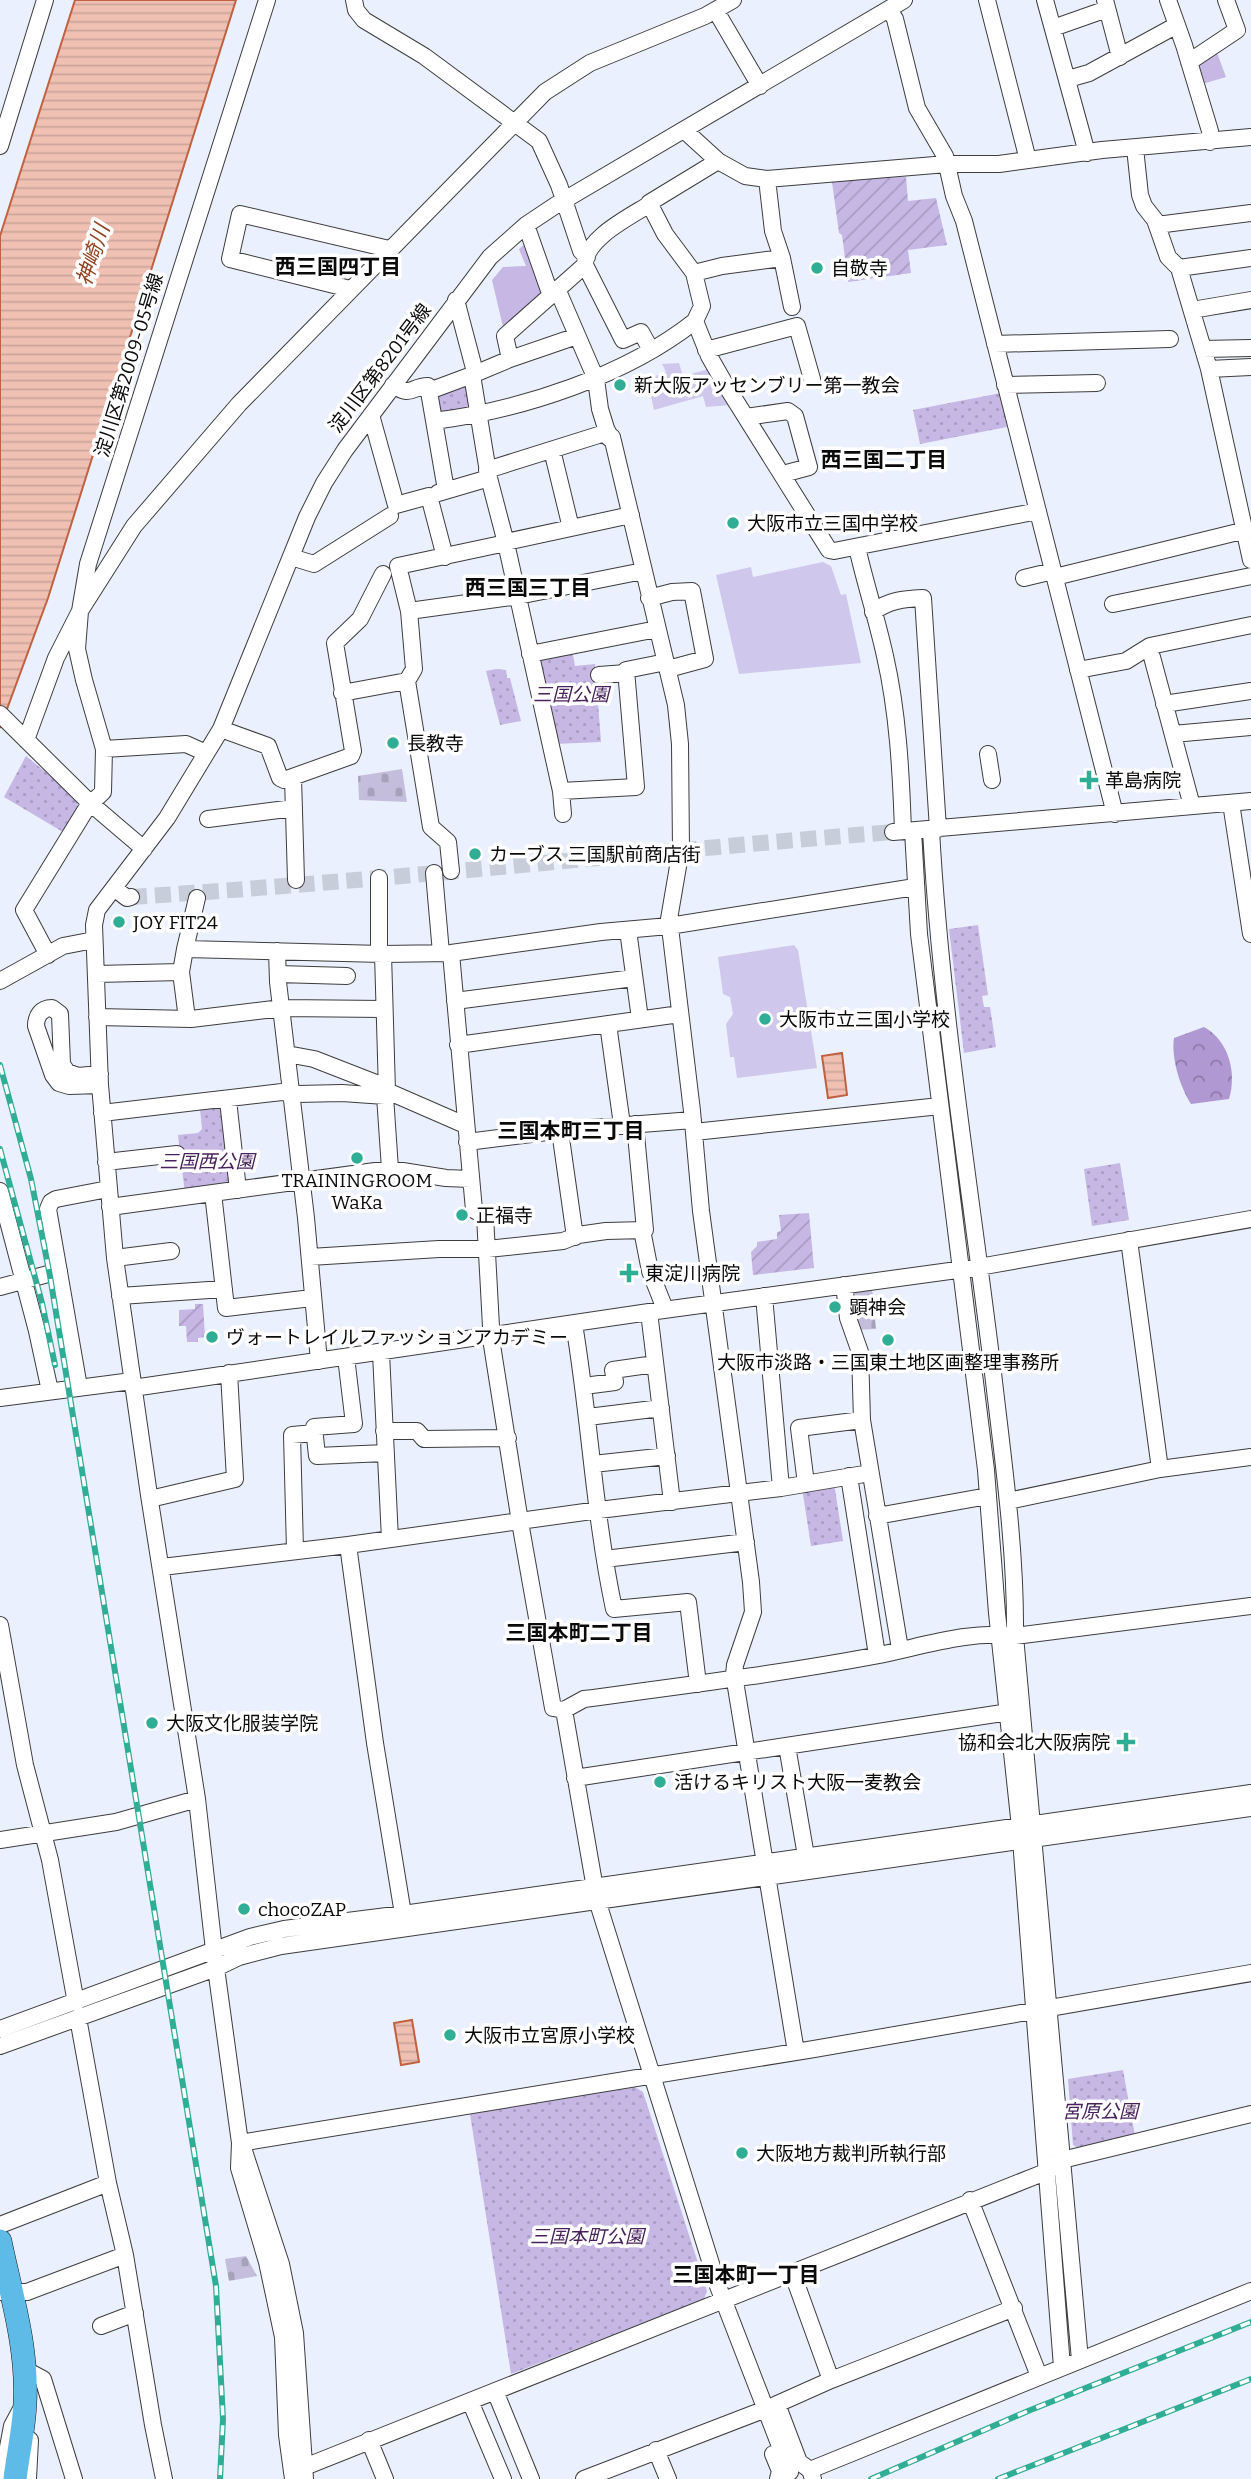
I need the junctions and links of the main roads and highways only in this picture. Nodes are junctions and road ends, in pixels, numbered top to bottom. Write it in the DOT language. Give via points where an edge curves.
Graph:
graph roads {
  1 [pos="0,2241"];
  2 [pos="4,2293"];
  3 [pos="15,2479"];
  1 -- 2 [label="highway"];
  2 -- 3 [label="highway" via="21,2338 24,2369 25,2403"];
}
